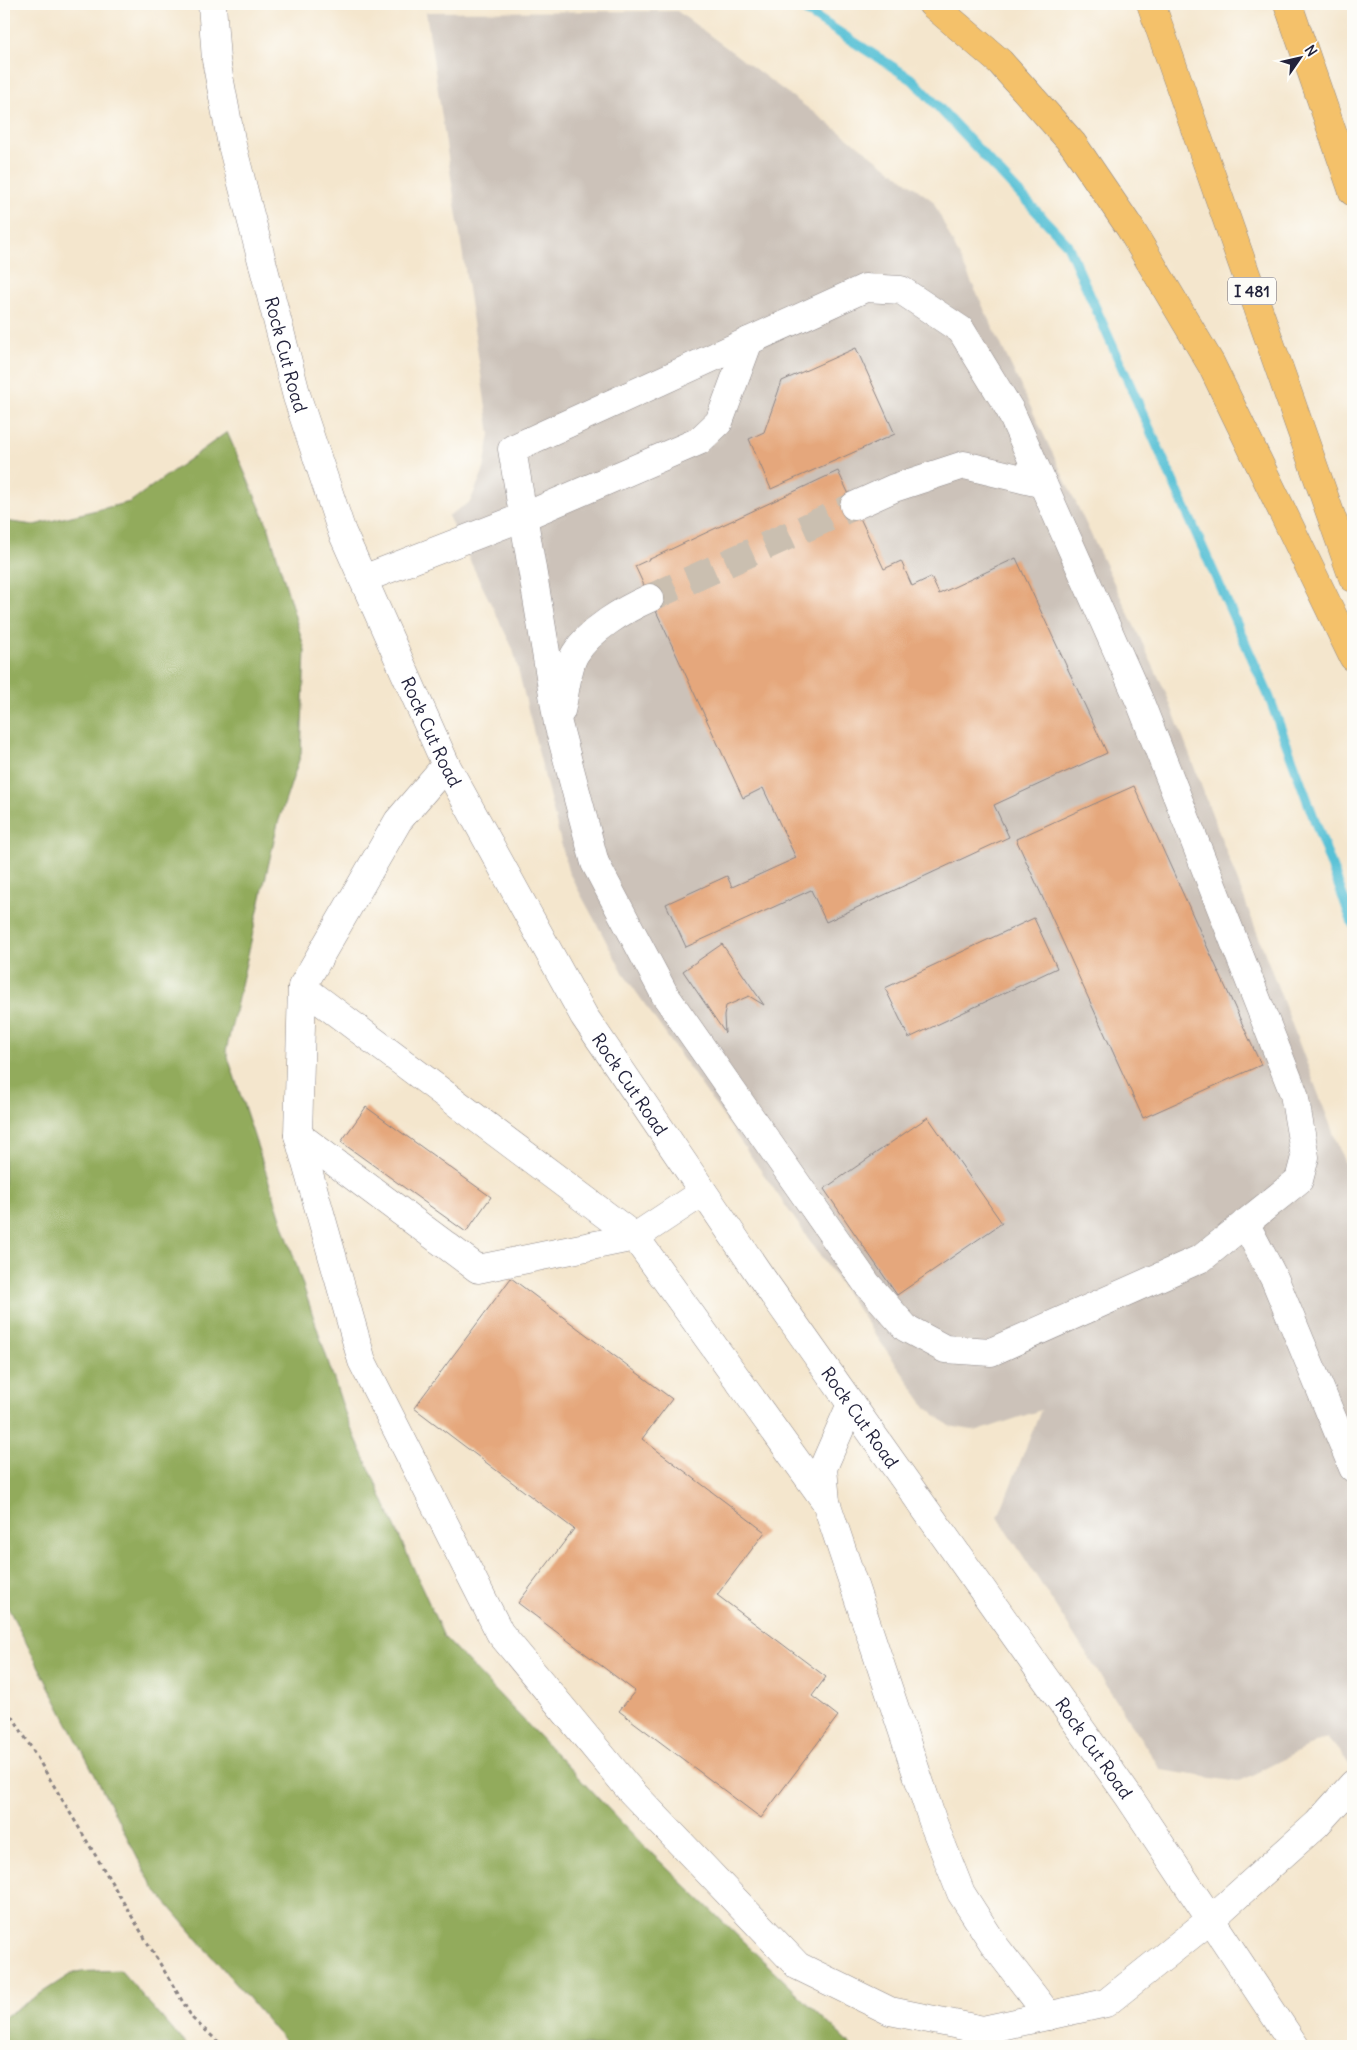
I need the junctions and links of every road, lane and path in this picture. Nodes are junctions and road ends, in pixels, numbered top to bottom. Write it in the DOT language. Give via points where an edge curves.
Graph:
graph roads {
  1 [pos="212,4"];
  2 [pos="932,4"];
  3 [pos="1151,4"];
  4 [pos="1288,4"];
  5 [pos="1353,192"];
  6 [pos="749,341"];
  7 [pos="1043,484"];
  8 [pos="854,506"];
  9 [pos="523,517"];
  10 [pos="1353,578"];
  11 [pos="363,579"];
  12 [pos="650,598"];
  13 [pos="1353,657"];
  14 [pos="558,724"];
  15 [pos="446,766"];
  16 [pos="302,988"];
  17 [pos="298,1135"];
  18 [pos="703,1192"];
  19 [pos="1245,1223"];
  20 [pos="635,1237"];
  21 [pos="851,1404"];
  22 [pos="1353,1468"];
  23 [pos="826,1502"];
  24 [pos="4,1702"];
  25 [pos="1353,1784"];
  26 [pos="1210,1920"];
  27 [pos="1049,2016"];
  28 [pos="223,2046"];
  29 [pos="1294,2046"];
  1 -- 11 [label="street, Rock Cut Road" via="216,60 232,145 295,388 342,532"];
  2 -- 13 [label="highway" via="1000,62 1073,144 1130,228 1211,364"];
  3 -- 10 [label="highway, I 481"];
  4 -- 5 [label="highway"];
  6 -- 7 [label="street" via="865,288 901,290 961,330 1010,410"];
  6 -- 9 [label="street" via="719,422 699,442"];
  6 -- 9 [label="street" via="512,449"];
  7 -- 8 [label="street" via="964,464 894,488"];
  7 -- 19 [label="street" via="1140,702 1294,1094 1305,1157 1299,1180"];
  9 -- 11 [label="street"];
  9 -- 14 [label="street"];
  11 -- 15 [label="street, Rock Cut Road"];
  12 -- 14 [label="street" via="627,608 588,638 574,655"];
  14 -- 19 [label="street" via="595,863 665,995 867,1284 906,1328 945,1349 991,1352 1202,1258"];
  15 -- 16 [label="street" via="398,821"];
  15 -- 18 [label="street, Rock Cut Road" via="584,1016"];
  16 -- 17 [label="street"];
  16 -- 20 [label="street"];
  17 -- 20 [label="street" via="478,1269"];
  17 -- 27 [label="street" via="366,1370 500,1633 630,1790 798,1966 890,2011 983,2030"];
  18 -- 20 [label="street"];
  18 -- 21 [label="street, Rock Cut Road"];
  19 -- 22 [label="street" via="1275,1280"];
  20 -- 23 [label="street"];
  21 -- 23 [label="street" via="823,1468"];
  21 -- 26 [label="street, Rock Cut Road" via="1129,1797"];
  23 -- 27 [label="street" via="934,1825 961,1892 995,1946"];
  24 -- 28 [label="path" via="193,2019"];
  25 -- 26 [label="street" via="1317,1824"];
  26 -- 27 [label="street" via="1106,2003"];
  26 -- 29 [label="street, Rock Cut Road"];
}
